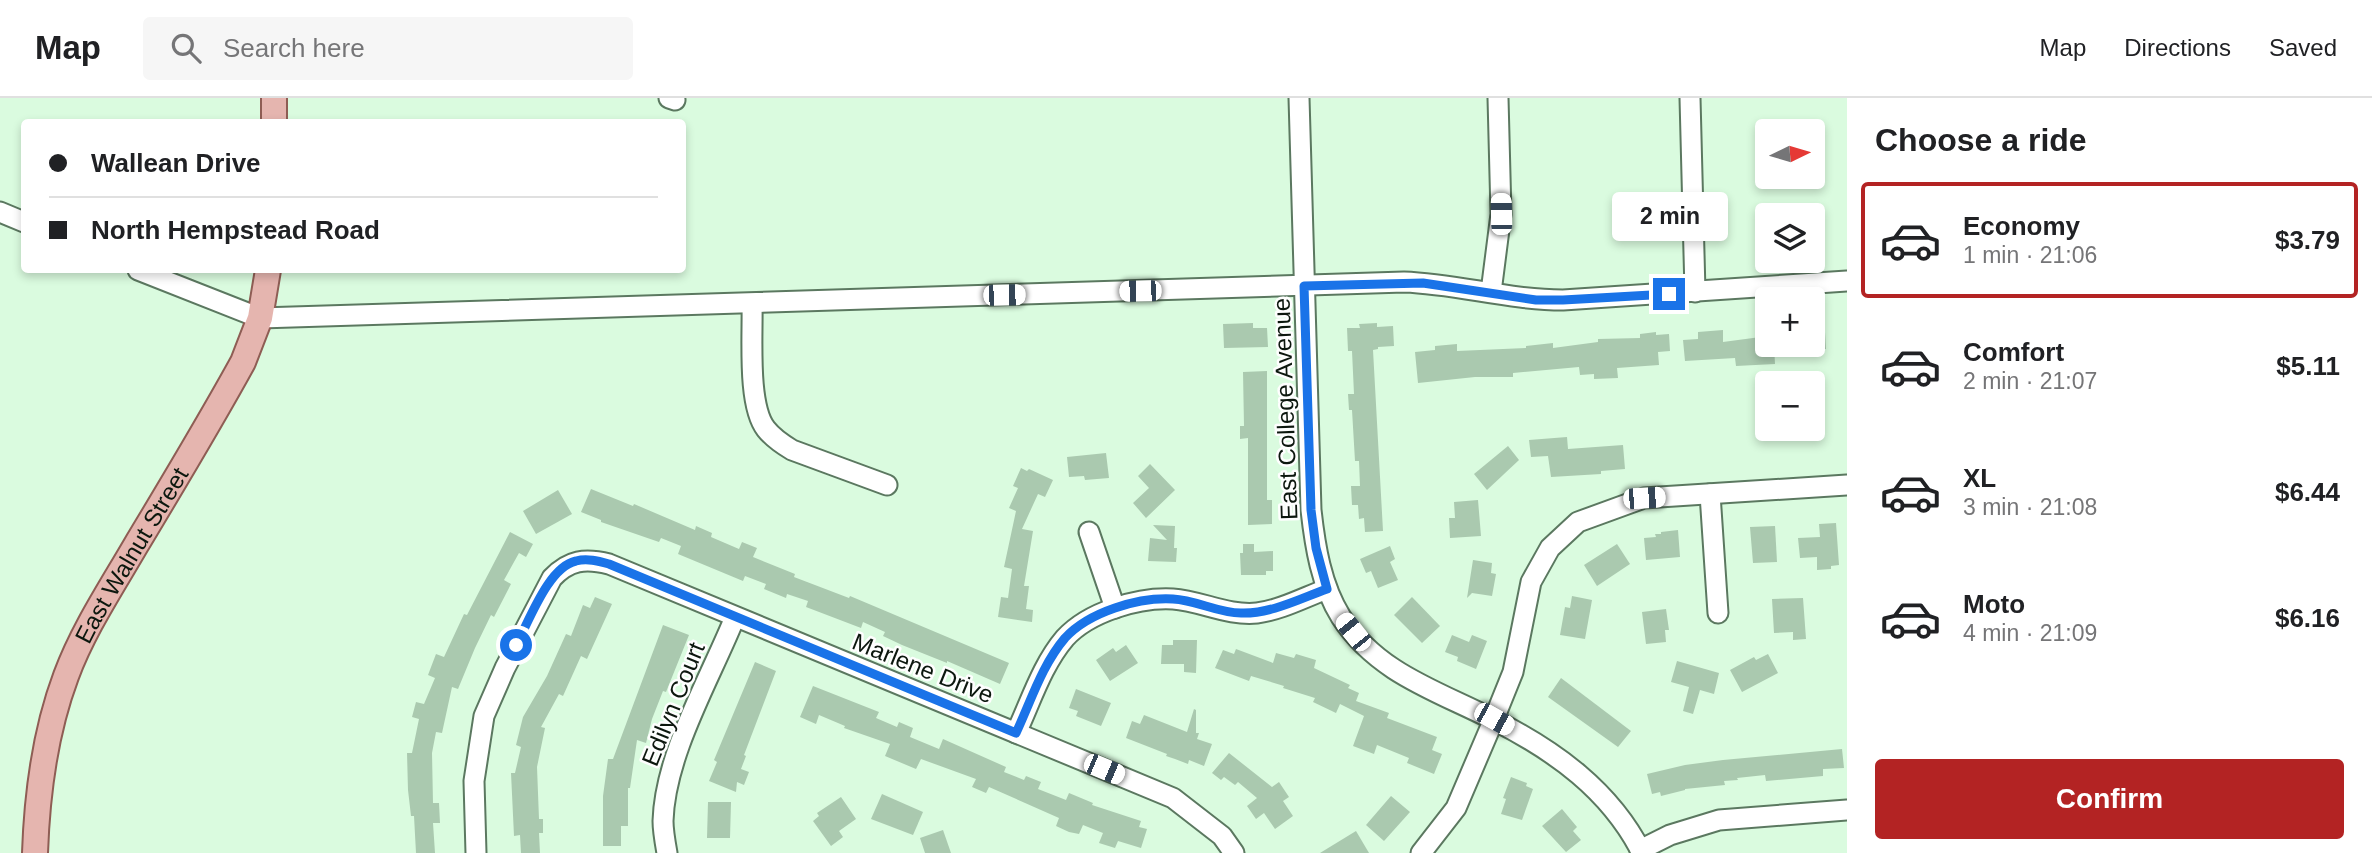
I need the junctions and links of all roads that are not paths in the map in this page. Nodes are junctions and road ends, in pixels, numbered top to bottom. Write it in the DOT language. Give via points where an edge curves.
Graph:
graph roads {
  1 [pos="274,98"];
  2 [pos="1299,98"];
  3 [pos="1498,98"];
  4 [pos="1690,98"];
  5 [pos="275,119"];
  6 [pos="0,212"];
  7 [pos="21,221"];
  8 [pos="146,273"];
  9 [pos="268,273"];
  10 [pos="1847,281"];
  11 [pos="1304,286"];
  12 [pos="1491,292"];
  13 [pos="1695,292"];
  14 [pos="752,304"];
  15 [pos="260,318"];
  16 [pos="887,485"];
  17 [pos="1847,485"];
  18 [pos="1710,494"];
  19 [pos="1089,532"];
  20 [pos="1327,589"];
  21 [pos="1115,608"];
  22 [pos="1718,613"];
  23 [pos="735,617"];
  24 [pos="1494,719"];
  25 [pos="1016,733"];
  26 [pos="1847,810"];
  27 [pos="1641,851"];
  28 [pos="35,853"];
  29 [pos="476,853"];
  30 [pos="667,853"];
  31 [pos="1234,853"];
  32 [pos="1421,853"];
  1 -- 5 [label="main road"];
  2 -- 11 [label="street, East College Avenue"];
  3 -- 12 [label="street" via="1501,214"];
  4 -- 13 [label="street"];
  6 -- 7 [label="street"];
  8 -- 15 [label="street"];
  9 -- 15 [label="main road, East Walnut Street"];
  10 -- 13 [label="street"];
  11 -- 12 [label="street" via="1423,283"];
  11 -- 14 [label="street"];
  11 -- 20 [label="street, East College Avenue" via="1311,510"];
  12 -- 13 [label="street" via="1536,300"];
  14 -- 15 [label="street"];
  14 -- 16 [label="street" via="754,395 765,428 792,450"];
  15 -- 28 [label="main road, East Walnut Street" via="243,362 91,622 66,676 42,772"];
  17 -- 18 [label="street"];
  18 -- 22 [label="street"];
  18 -- 24 [label="street" via="1644,498 1578,522 1550,548 1531,582 1513,672"];
  19 -- 21 [label="street"];
  20 -- 21 [label="street" via="1256,613 1237,614 1173,599"];
  20 -- 24 [label="street, East College Avenue" via="1341,617 1366,647 1393,669"];
  21 -- 25 [label="street" via="1066,637 1041,676"];
  23 -- 25 [label="street, Marlene Drive"];
  23 -- 29 [label="street, Marlene Drive" via="609,564 575,561 562,567 505,668 484,716 474,782"];
  23 -- 30 [label="street, Edilyn Court" via="678,750 663,821"];
  24 -- 27 [label="street, East College Avenue" via="1582,775 1603,795"];
  24 -- 32 [label="street" via="1456,808"];
  25 -- 31 [label="street, Marlene Drive" via="1173,798 1222,836"];
  26 -- 27 [label="street" via="1719,820 1670,835"];
}
